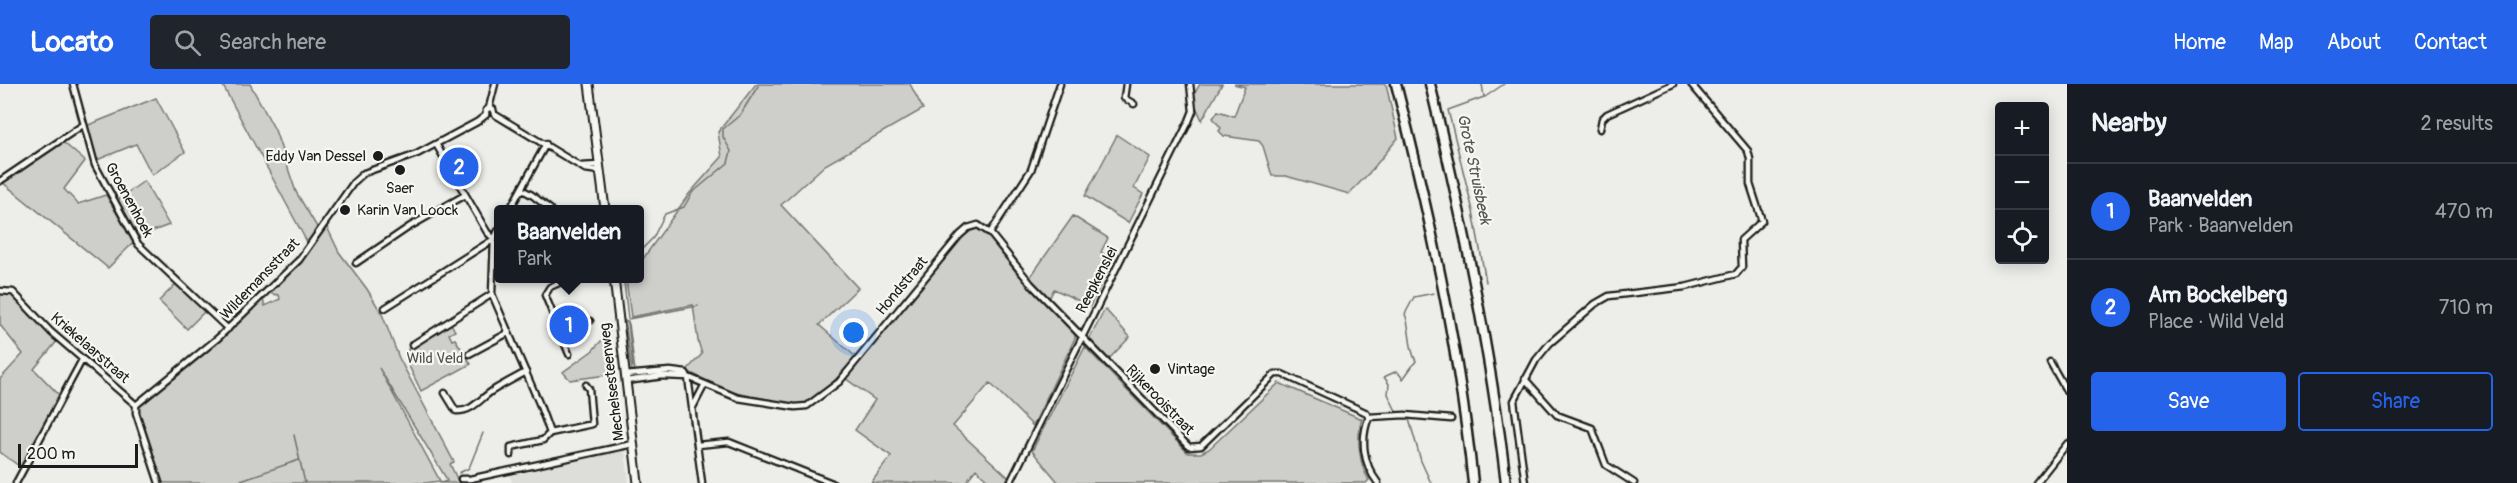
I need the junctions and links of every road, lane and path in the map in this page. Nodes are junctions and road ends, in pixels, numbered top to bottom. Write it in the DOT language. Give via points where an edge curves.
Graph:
graph roads {
  1 [pos="73,84"];
  2 [pos="495,84"];
  3 [pos="589,84"];
  4 [pos="1060,84"];
  5 [pos="1126,84"];
  6 [pos="1190,84"];
  7 [pos="1396,84"];
  8 [pos="1430,84"];
  9 [pos="1673,84"];
  10 [pos="1691,84"];
  11 [pos="1134,105"];
  12 [pos="489,108"];
  13 [pos="494,114"];
  14 [pos="486,115"];
  15 [pos="83,125"];
  16 [pos="1600,129"];
  17 [pos="436,144"];
  18 [pos="546,144"];
  19 [pos="599,168"];
  20 [pos="0,181"];
  21 [pos="521,189"];
  22 [pos="465,195"];
  23 [pos="513,205"];
  24 [pos="544,205"];
  25 [pos="603,205"];
  26 [pos="990,233"];
  27 [pos="494,239"];
  28 [pos="356,263"];
  29 [pos="560,283"];
  30 [pos="614,283"];
  31 [pos="0,291"];
  32 [pos="492,294"];
  33 [pos="385,308"];
  34 [pos="590,321"];
  35 [pos="228,328"];
  36 [pos="508,333"];
  37 [pos="1082,337"];
  38 [pos="562,338"];
  39 [pos="412,345"];
  40 [pos="469,354"];
  41 [pos="568,354"];
  42 [pos="82,360"];
  43 [pos="2050,362"];
  44 [pos="526,372"];
  45 [pos="688,377"];
  46 [pos="625,378"];
  47 [pos="1525,379"];
  48 [pos="705,384"];
  49 [pos="586,385"];
  50 [pos="2067,392"];
  51 [pos="445,393"];
  52 [pos="136,405"];
  53 [pos="692,408"];
  54 [pos="1369,417"];
  55 [pos="1450,419"];
  56 [pos="550,433"];
  57 [pos="633,444"];
  58 [pos="2067,444"];
  59 [pos="697,445"];
  60 [pos="512,455"];
  61 [pos="461,479"];
  62 [pos="16,483"];
  63 [pos="159,483"];
  64 [pos="639,483"];
  65 [pos="702,483"];
  66 [pos="832,483"];
  67 [pos="1010,483"];
  68 [pos="1378,483"];
  69 [pos="1473,483"];
  70 [pos="1506,483"];
  71 [pos="1525,483"];
  72 [pos="1634,483"];
  73 [pos="2036,483"];
  1 -- 15 [label="street, Groenenhoek"];
  2 -- 12 [label="street"];
  3 -- 19 [label="main road"];
  4 -- 26 [label="street" via="1031,170"];
  5 -- 11 [label="street" via="1124,98"];
  6 -- 37 [label="street, Reepkenslei" via="1190,122"];
  7 -- 69 [label="highway" via="1448,307"];
  8 -- 70 [label="highway" via="1480,303"];
  9 -- 16 [label="street" via="1607,114"];
  10 -- 47 [label="street" via="1748,151 1750,184 1762,221 1741,240 1742,267 1736,274 1700,284 1602,299 1550,342"];
  12 -- 13 [label="street"];
  12 -- 14 [label="street"];
  13 -- 14 [label="street, Wildemansstraat"];
  13 -- 18 [label="street"];
  14 -- 17 [label="street, Wildemansstraat"];
  15 -- 20 [label="street"];
  15 -- 35 [label="street, Groenenhoek" via="95,165 138,244"];
  17 -- 22 [label="street"];
  17 -- 35 [label="street, Wildemansstraat" via="374,169 354,182 299,260"];
  18 -- 19 [label="street" via="587,170"];
  18 -- 21 [label="street"];
  19 -- 25 [label="main road"];
  21 -- 23 [label="street"];
  21 -- 24 [label="street"];
  22 -- 27 [label="street"];
  22 -- 28 [label="street"];
  26 -- 37 [label="street, Rijkerooistraat" via="1012,263"];
  26 -- 48 [label="street, Hondstraat" via="978,225 960,235 838,382 810,405 795,407 738,398"];
  27 -- 32 [label="street"];
  27 -- 33 [label="street"];
  29 -- 38 [label="street" via="550,287 545,295"];
  30 -- 46 [label="main road, Mechelsesteenweg"];
  31 -- 42 [label="street, Kriekelaarstraat" via="13,292"];
  32 -- 36 [label="street"];
  32 -- 39 [label="street"];
  34 -- 38 [label="street"];
  35 -- 52 [label="street, Wildemansstraat"];
  36 -- 40 [label="street"];
  36 -- 44 [label="street"];
  37 -- 54 [label="street, Rijkerooistraat" via="1189,447 1201,446 1275,374"];
  37 -- 67 [label="street, Reepkenslei"];
  38 -- 41 [label="street"];
  42 -- 52 [label="street, Kriekelaarstraat"];
  42 -- 62 [label="street"];
  43 -- 50 [label="street"];
  44 -- 51 [label="street" via="462,411 456,411"];
  44 -- 56 [label="street"];
  45 -- 46 [label="street, Hondstraat"];
  45 -- 48 [label="street, Hondstraat"];
  45 -- 53 [label="street"];
  46 -- 57 [label="main road, Mechelsesteenweg"];
  47 -- 71 [label="street" via="1514,406"];
  47 -- 72 [label="street" via="1557,415 1592,428 1606,465"];
  48 -- 53 [label="street"];
  49 -- 56 [label="street" via="593,423"];
  52 -- 63 [label="street"];
  53 -- 59 [label="street"];
  54 -- 55 [label="street"];
  54 -- 68 [label="street" via="1363,431 1365,448 1368,467"];
  56 -- 60 [label="street" via="542,441 511,447"];
  57 -- 61 [label="street"];
  57 -- 64 [label="main road, Mechelsesteenweg"];
  58 -- 73 [label="street"];
  59 -- 65 [label="street"];
  59 -- 66 [label="street" via="729,442"];
}
